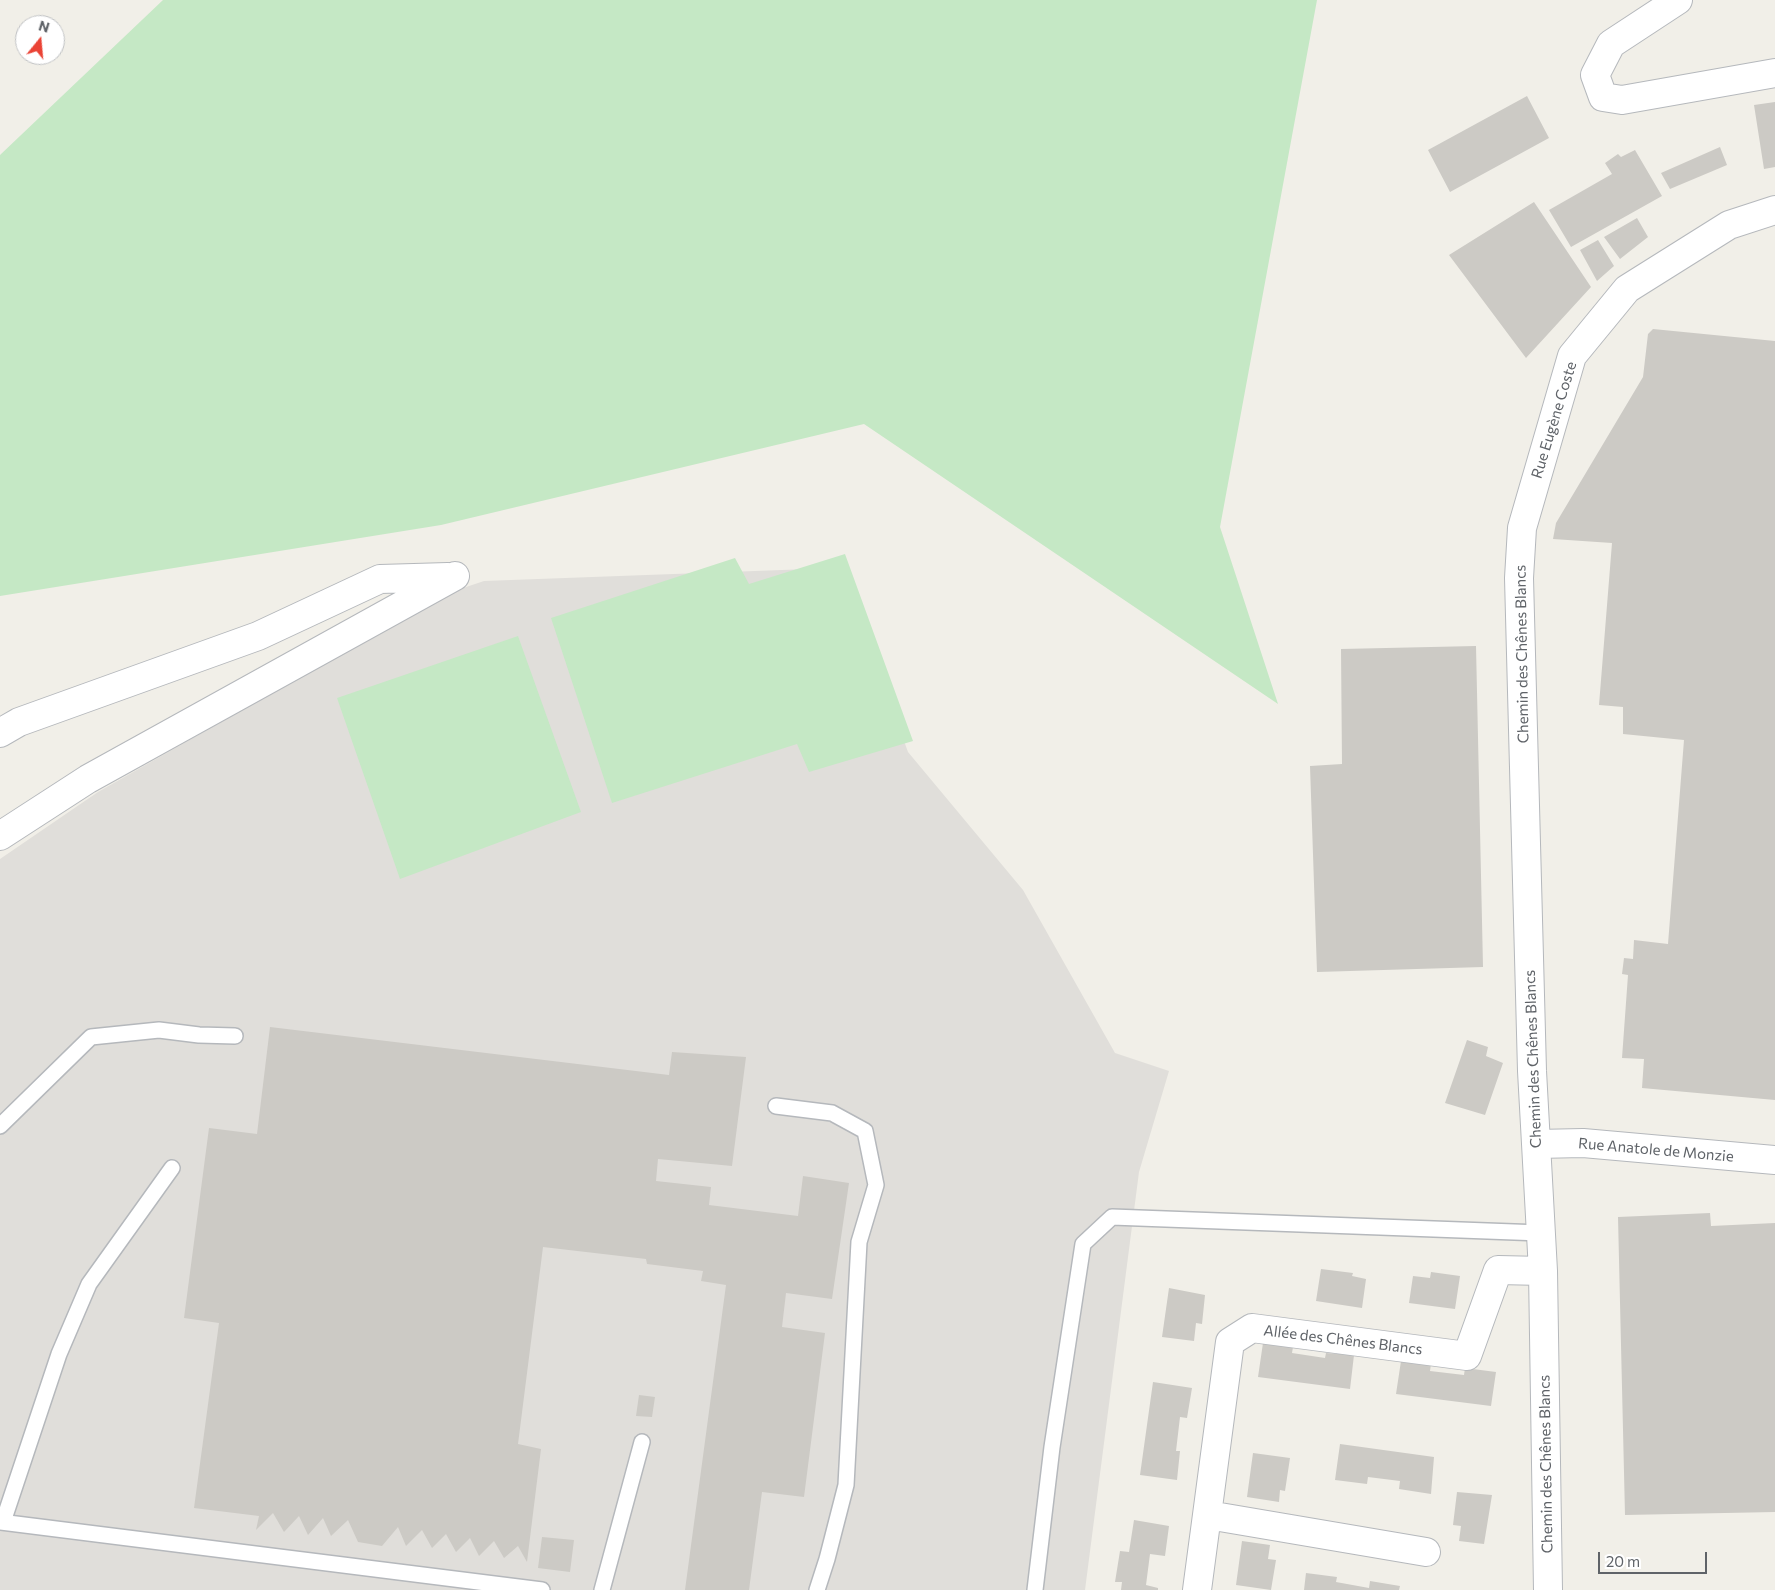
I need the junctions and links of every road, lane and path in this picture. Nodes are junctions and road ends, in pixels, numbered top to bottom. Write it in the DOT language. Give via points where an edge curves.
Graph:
graph roads {
  1 [pos="1678,0"];
  2 [pos="1775,72"];
  3 [pos="1775,210"];
  4 [pos="1522,528"];
  5 [pos="0,733"];
  6 [pos="0,836"];
  7 [pos="235,1036"];
  8 [pos="776,1106"];
  9 [pos="0,1126"];
  10 [pos="1537,1144"];
  11 [pos="1775,1160"];
  12 [pos="172,1168"];
  13 [pos="1541,1233"];
  14 [pos="1543,1271"];
  15 [pos="642,1442"];
  16 [pos="1208,1515"];
  17 [pos="2,1522"];
  18 [pos="1426,1552"];
  19 [pos="542,1590"];
  20 [pos="602,1590"];
  21 [pos="818,1590"];
  22 [pos="1035,1590"];
  23 [pos="1197,1590"];
  24 [pos="1548,1590"];
  1 -- 2 [label="street" via="1611,44 1595,75 1603,97 1622,100"];
  3 -- 4 [label="street, Rue Eugène Coste" via="1729,225 1627,289 1572,356"];
  4 -- 10 [label="street, Chemin des Chênes Blancs" via="1518,578 1532,1071"];
  5 -- 6 [label="street" via="18,722 258,636 380,579 455,576 88,779"];
  7 -- 9 [label="lane" via="159,1030 91,1036"];
  8 -- 21 [label="lane" via="832,1113 865,1130 876,1185 859,1242 846,1485"];
  10 -- 11 [label="street, Rue Anatole de Monzie" via="1583,1143"];
  10 -- 13 [label="street, Chemin des Chênes Blancs"];
  12 -- 17 [label="lane" via="89,1284 59,1354"];
  13 -- 14 [label="street, Chemin des Chênes Blancs"];
  13 -- 22 [label="lane" via="1112,1217 1083,1244 1052,1447"];
  14 -- 16 [label="street, Allée des Chênes Blancs" via="1498,1270 1467,1356 1252,1328 1230,1342"];
  14 -- 24 [label="street, Chemin des Chênes Blancs"];
  15 -- 20 [label="lane"];
  16 -- 18 [label="street"];
  16 -- 23 [label="street, Allée des Chênes Blancs"];
  17 -- 19 [label="lane"];
}
